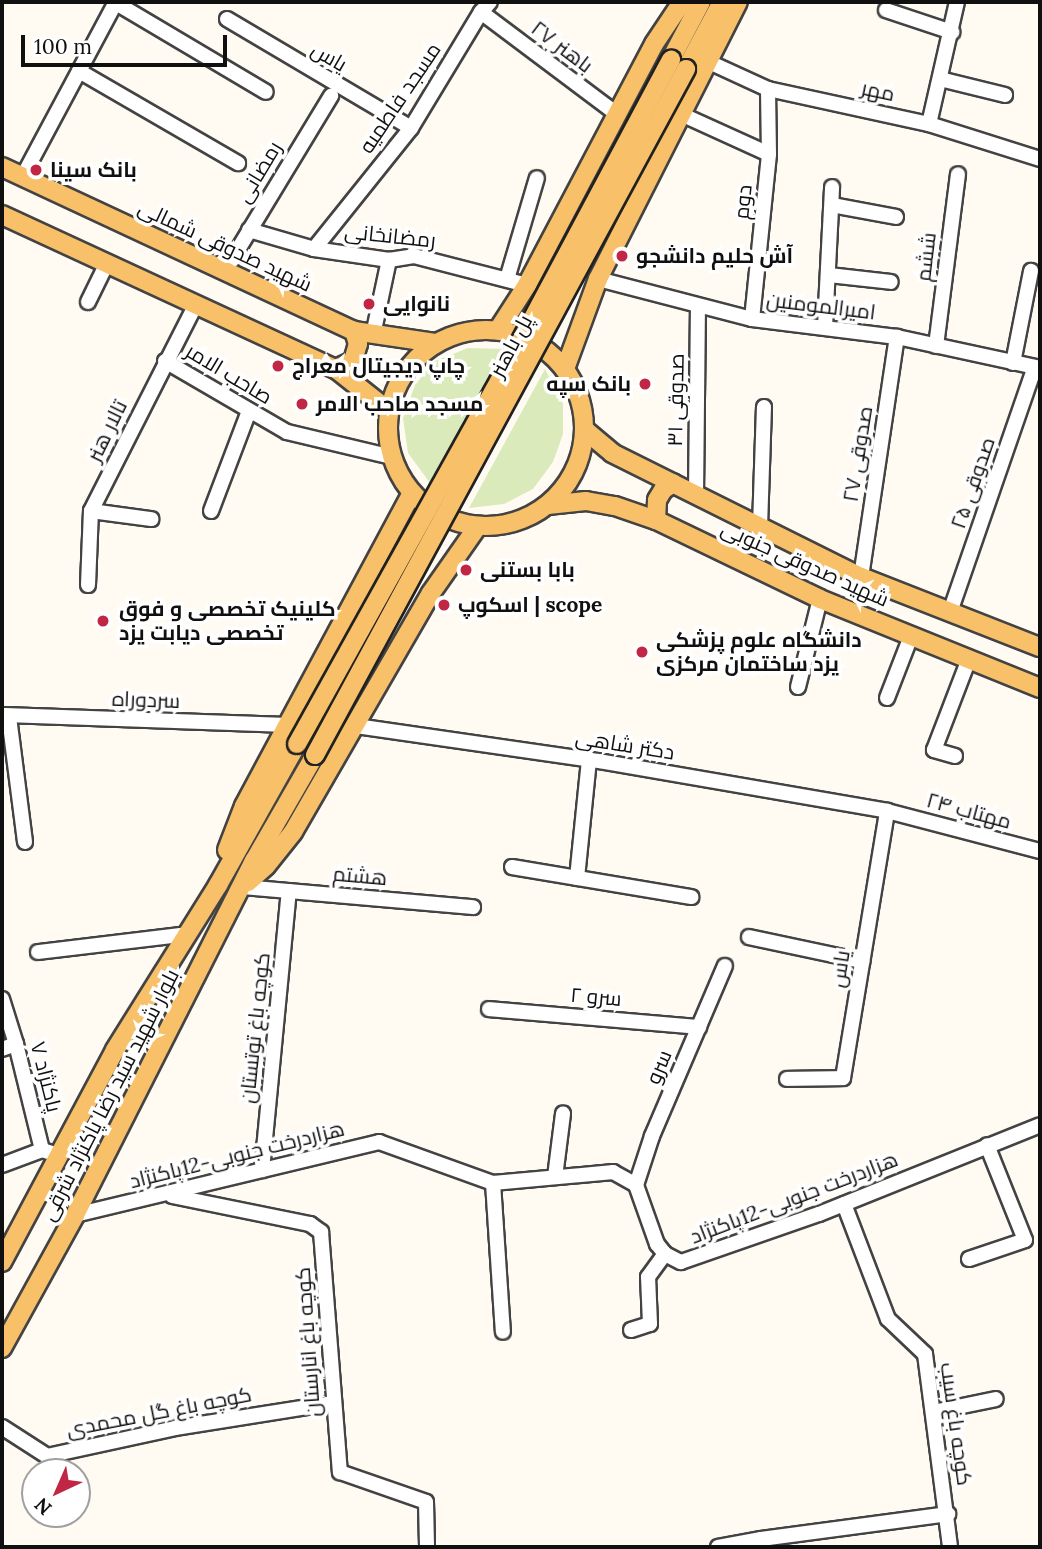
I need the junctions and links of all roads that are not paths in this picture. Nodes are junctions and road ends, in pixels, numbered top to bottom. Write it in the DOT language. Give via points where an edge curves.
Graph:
graph roads {
  1 [pos="682,2"];
  2 [pos="701,2"];
  3 [pos="722,2"];
  4 [pos="738,2"];
  5 [pos="957,2"];
  6 [pos="116,3"];
  7 [pos="486,7"];
  8 [pos="886,10"];
  9 [pos="227,19"];
  10 [pos="952,32"];
  11 [pos="709,62"];
  12 [pos="678,64"];
  13 [pos="79,71"];
  14 [pos="940,79"];
  15 [pos="768,89"];
  16 [pos="266,92"];
  17 [pos="1005,95"];
  18 [pos="331,96"];
  19 [pos="618,115"];
  20 [pos="683,115"];
  21 [pos="929,124"];
  22 [pos="411,128"];
  23 [pos="769,154"];
  24 [pos="1040,159"];
  25 [pos="238,163"];
  26 [pos="2,167"];
  27 [pos="958,174"];
  28 [pos="23,176"];
  29 [pos="537,178"];
  30 [pos="832,187"];
  31 [pos="832,205"];
  32 [pos="2,215"];
  33 [pos="896,217"];
  34 [pos="249,230"];
  35 [pos="314,249"];
  36 [pos="390,260"];
  37 [pos="107,263"];
  38 [pos="225,271"];
  39 [pos="1031,271"];
  40 [pos="829,275"];
  41 [pos="507,279"];
  42 [pos="598,279"];
  43 [pos="891,282"];
  44 [pos="527,285"];
  45 [pos="88,302"];
  46 [pos="196,304"];
  47 [pos="698,306"];
  48 [pos="584,317"];
  49 [pos="752,319"];
  50 [pos="825,327"];
  51 [pos="498,330"];
  52 [pos="354,331"];
  53 [pos="373,335"];
  54 [pos="897,337"];
  55 [pos="435,343"];
  56 [pos="936,346"];
  57 [pos="165,361"];
  58 [pos="1013,363"];
  59 [pos="1037,368"];
  60 [pos="336,369"];
  61 [pos="565,369"];
  62 [pos="764,407"];
  63 [pos="249,411"];
  64 [pos="388,411"];
  65 [pos="585,430"];
  66 [pos="392,457"];
  67 [pos="673,483"];
  68 [pos="412,493"];
  69 [pos="696,495"];
  70 [pos="548,505"];
  71 [pos="211,511"];
  72 [pos="91,512"];
  73 [pos="150,519"];
  74 [pos="656,520"];
  75 [pos="478,526"];
  76 [pos="760,527"];
  77 [pos="377,559"];
  78 [pos="861,577"];
  79 [pos="88,585"];
  80 [pos="431,593"];
  81 [pos="821,598"];
  82 [pos="950,612"];
  83 [pos="911,636"];
  84 [pos="1039,643"];
  85 [pos="969,659"];
  86 [pos="798,687"];
  87 [pos="1040,688"];
  88 [pos="887,698"];
  89 [pos="6,716"];
  90 [pos="288,725"];
  91 [pos="356,726"];
  92 [pos="955,756"];
  93 [pos="589,760"];
  94 [pos="887,811"];
  95 [pos="25,842"];
  96 [pos="1040,851"];
  97 [pos="235,852"];
  98 [pos="254,861"];
  99 [pos="512,867"];
  100 [pos="577,878"];
  101 [pos="218,885"];
  102 [pos="243,887"];
  103 [pos="289,891"];
  104 [pos="692,897"];
  105 [pos="473,907"];
  106 [pos="188,934"];
  107 [pos="749,937"];
  108 [pos="38,952"];
  109 [pos="862,961"];
  110 [pos="725,966"];
  111 [pos="2,999"];
  112 [pos="489,1009"];
  113 [pos="699,1027"];
  114 [pos="16,1044"];
  115 [pos="2,1049"];
  116 [pos="787,1079"];
  117 [pos="563,1114"];
  118 [pos="1040,1125"];
  119 [pos="987,1145"];
  120 [pos="50,1152"];
  121 [pos="2,1164"];
  122 [pos="262,1170"];
  123 [pos="555,1177"];
  124 [pos="494,1183"];
  125 [pos="636,1185"];
  126 [pos="167,1195"];
  127 [pos="844,1204"];
  128 [pos="75,1215"];
  129 [pos="666,1254"];
  130 [pos="969,1259"];
  131 [pos="2,1262"];
  132 [pos="631,1330"];
  133 [pos="503,1332"];
  134 [pos="2,1348"];
  135 [pos="996,1399"];
  136 [pos="332,1403"];
  137 [pos="933,1412"];
  138 [pos="2,1427"];
  139 [pos="948,1514"];
  140 [pos="427,1547"];
  141 [pos="718,1547"];
  142 [pos="950,1547"];
  1 -- 19 [label="main road" via="654,44"];
  2 -- 12 [label="main road"];
  3 -- 12 [label="main road"];
  4 -- 11 [label="main road"];
  5 -- 10 [label="street"];
  6 -- 13 [label="street"];
  6 -- 16 [label="street"];
  7 -- 19 [label="street, باهنر ۲۷"];
  7 -- 22 [label="street, مسجد فاطمیه"];
  8 -- 10 [label="street"];
  9 -- 22 [label="street, یاس"];
  10 -- 14 [label="street"];
  11 -- 15 [label="street, مهر"];
  11 -- 20 [label="main road"];
  12 -- 97 [label="main road, پل باهنر, bridge"];
  12 -- 98 [label="main road, پل باهنر, bridge" via="315,755"];
  13 -- 25 [label="street"];
  13 -- 28 [label="street"];
  14 -- 17 [label="street"];
  14 -- 21 [label="street"];
  15 -- 21 [label="street, مهر"];
  15 -- 23 [label="street, دوم"];
  18 -- 34 [label="street, رمضانی"];
  19 -- 44 [label="main road"];
  20 -- 23 [label="street"];
  20 -- 42 [label="main road"];
  21 -- 24 [label="street, مهر"];
  22 -- 35 [label="street, مسجد فاطمیه"];
  23 -- 49 [label="street, دوم"];
  26 -- 28 [label="main road, شهید صدوقی شمالی"];
  27 -- 56 [label="street, ششم"];
  28 -- 38 [label="main road, شهید صدوقی شمالی"];
  29 -- 41 [label="street"];
  30 -- 31 [label="street"];
  31 -- 33 [label="street"];
  31 -- 40 [label="street"];
  32 -- 37 [label="main road"];
  34 -- 35 [label="street, رمضانخانی"];
  34 -- 38 [label="street, رمضانی"];
  35 -- 36 [label="street, رمضانخانی"];
  36 -- 41 [label="street, رمضانخانی" via="414,256"];
  36 -- 53 [label="street"];
  37 -- 45 [label="street"];
  37 -- 46 [label="main road"];
  38 -- 52 [label="main road, شهید صدوقی شمالی"];
  39 -- 58 [label="street"];
  40 -- 43 [label="street"];
  40 -- 50 [label="street"];
  41 -- 44 [label="street, رمضانخانی"];
  42 -- 47 [label="street, امیرالمومنین"];
  42 -- 48 [label="main road"];
  44 -- 48 [label="main road"];
  44 -- 51 [label="main road"];
  46 -- 57 [label="street, تالار هنر"];
  46 -- 60 [label="main road"];
  47 -- 49 [label="street, امیرالمومنین"];
  47 -- 69 [label="street, صدوقی ۳۱"];
  48 -- 61 [label="main road"];
  49 -- 50 [label="street, امیرالمومنین"];
  50 -- 54 [label="street, امیرالمومنین"];
  51 -- 55 [label="main road" via="466,331"];
  51 -- 61 [label="main road" via="535,342"];
  52 -- 53 [label="main road, شهید صدوقی شمالی"];
  52 -- 60 [label="main road" via="358,344 353,361"];
  53 -- 55 [label="main road, شهید صدوقی شمالی"];
  54 -- 56 [label="street, امیرالمومنین"];
  54 -- 78 [label="street, صدوقی ۲۷"];
  55 -- 64 [label="main road" via="405,372"];
  56 -- 58 [label="street, امیرالمومنین"];
  57 -- 63 [label="street, صاحب الامر"];
  57 -- 72 [label="street, تالار هنر"];
  58 -- 59 [label="street, امیرالمومنین"];
  59 -- 82 [label="street, صدوقی ۲۵"];
  60 -- 64 [label="main road"];
  61 -- 65 [label="main road" via="580,398"];
  62 -- 76 [label="street"];
  63 -- 66 [label="street, صاحب الامر" via="286,432"];
  63 -- 71 [label="street"];
  64 -- 66 [label="main road"];
  65 -- 67 [label="main road, شهید صدوقی جنوبی" via="612,453"];
  65 -- 70 [label="main road" via="575,472"];
  66 -- 68 [label="main road"];
  67 -- 69 [label="main road, شهید صدوقی جنوبی"];
  67 -- 74 [label="main road" via="657,500"];
  68 -- 75 [label="main road" via="442,516"];
  68 -- 77 [label="main road"];
  69 -- 76 [label="main road, شهید صدوقی جنوبی"];
  70 -- 74 [label="main road, شهید صدوقی جنوبی" via="586,501"];
  70 -- 75 [label="main road" via="515,523"];
  72 -- 73 [label="street"];
  72 -- 79 [label="street, تالار هنر"];
  74 -- 81 [label="main road, شهید صدوقی جنوبی"];
  75 -- 80 [label="main road"];
  76 -- 78 [label="main road, شهید صدوقی جنوبی"];
  77 -- 80 [label="main road"];
  77 -- 90 [label="main road"];
  78 -- 82 [label="main road, شهید صدوقی جنوبی"];
  80 -- 91 [label="main road"];
  81 -- 83 [label="main road, شهید صدوقی جنوبی"];
  81 -- 86 [label="street"];
  82 -- 84 [label="main road, شهید صدوقی جنوبی"];
  83 -- 85 [label="main road, شهید صدوقی جنوبی"];
  83 -- 88 [label="street"];
  85 -- 87 [label="main road, شهید صدوقی جنوبی"];
  85 -- 92 [label="street" via="933,750"];
  89 -- 90 [label="street, سردوراه"];
  89 -- 95 [label="street"];
  90 -- 101 [label="main road" via="244,806"];
  91 -- 93 [label="street, دکتر شاهی"];
  91 -- 102 [label="main road" via="293,832"];
  93 -- 94 [label="street, دکتر شاهی"];
  93 -- 100 [label="street"];
  94 -- 96 [label="street, مهتاب ۲۴"];
  94 -- 109 [label="street, یاس"];
  97 -- 101 [label="main road, بلوار شهید سید رضا پاکنژاد شرقی"];
  98 -- 102 [label="main road, بلوار شهید سید رضا پاکنژاد شرقی"];
  99 -- 100 [label="street"];
  100 -- 104 [label="street"];
  101 -- 106 [label="main road, بلوار شهید سید رضا پاکنژاد شرقی"];
  102 -- 103 [label="street, هشتم"];
  102 -- 128 [label="main road, بلوار شهید سید رضا پاکنژاد شرقی"];
  103 -- 105 [label="street, هشتم"];
  103 -- 122 [label="street, کوچه باغ توتستان"];
  106 -- 108 [label="street"];
  106 -- 120 [label="main road, بلوار شهید سید رضا پاکنژاد شرقی"];
  107 -- 109 [label="street"];
  109 -- 116 [label="street, یاس" via="843,1078"];
  110 -- 113 [label="street, سرو"];
  111 -- 114 [label="street, پاکنژاد ۷"];
  112 -- 113 [label="street, سرو ۲"];
  113 -- 125 [label="street, سرو"];
  114 -- 115 [label="street"];
  114 -- 120 [label="street, پاکنژاد ۷"];
  117 -- 123 [label="street"];
  118 -- 119 [label="street, هزاردرخت جنوبی-12پاکنژاد"];
  119 -- 127 [label="street, هزاردرخت جنوبی-12پاکنژاد"];
  119 -- 130 [label="street" via="1025,1240"];
  120 -- 121 [label="street"];
  120 -- 131 [label="main road, بلوار شهید سید رضا پاکنژاد شرقی"];
  122 -- 124 [label="street, هزاردرخت جنوبی-12پاکنژاد" via="379,1142"];
  122 -- 126 [label="street, هزاردرخت جنوبی-12پاکنژاد"];
  123 -- 124 [label="street, هزاردرخت جنوبی-12پاکنژاد"];
  123 -- 125 [label="street, هزاردرخت جنوبی-12پاکنژاد" via="613,1172"];
  124 -- 133 [label="street"];
  125 -- 129 [label="street, هزاردرخت جنوبی-12پاکنژاد" via="657,1244"];
  126 -- 128 [label="street, هزاردرخت جنوبی-12پاکنژاد"];
  126 -- 136 [label="street, کوچه باغ انارستان" via="310,1224 321,1232"];
  127 -- 129 [label="street, هزاردرخت جنوبی-12پاکنژاد" via="681,1262"];
  127 -- 137 [label="street, کوچه باغ سیب" via="888,1318 925,1354"];
  128 -- 134 [label="main road, بلوار شهید سید رضا پاکنژاد شرقی"];
  129 -- 132 [label="street" via="648,1277 651,1322"];
  135 -- 137 [label="street"];
  136 -- 138 [label="street, کوچه باغ گل محمدی" via="175,1427 47,1456"];
  136 -- 140 [label="street, کوچه باغ انارستان" via="340,1472 426,1502"];
  137 -- 139 [label="street, کوچه باغ سیب"];
  139 -- 141 [label="street"];
  139 -- 142 [label="street, کوچه باغ سیب"];
}
